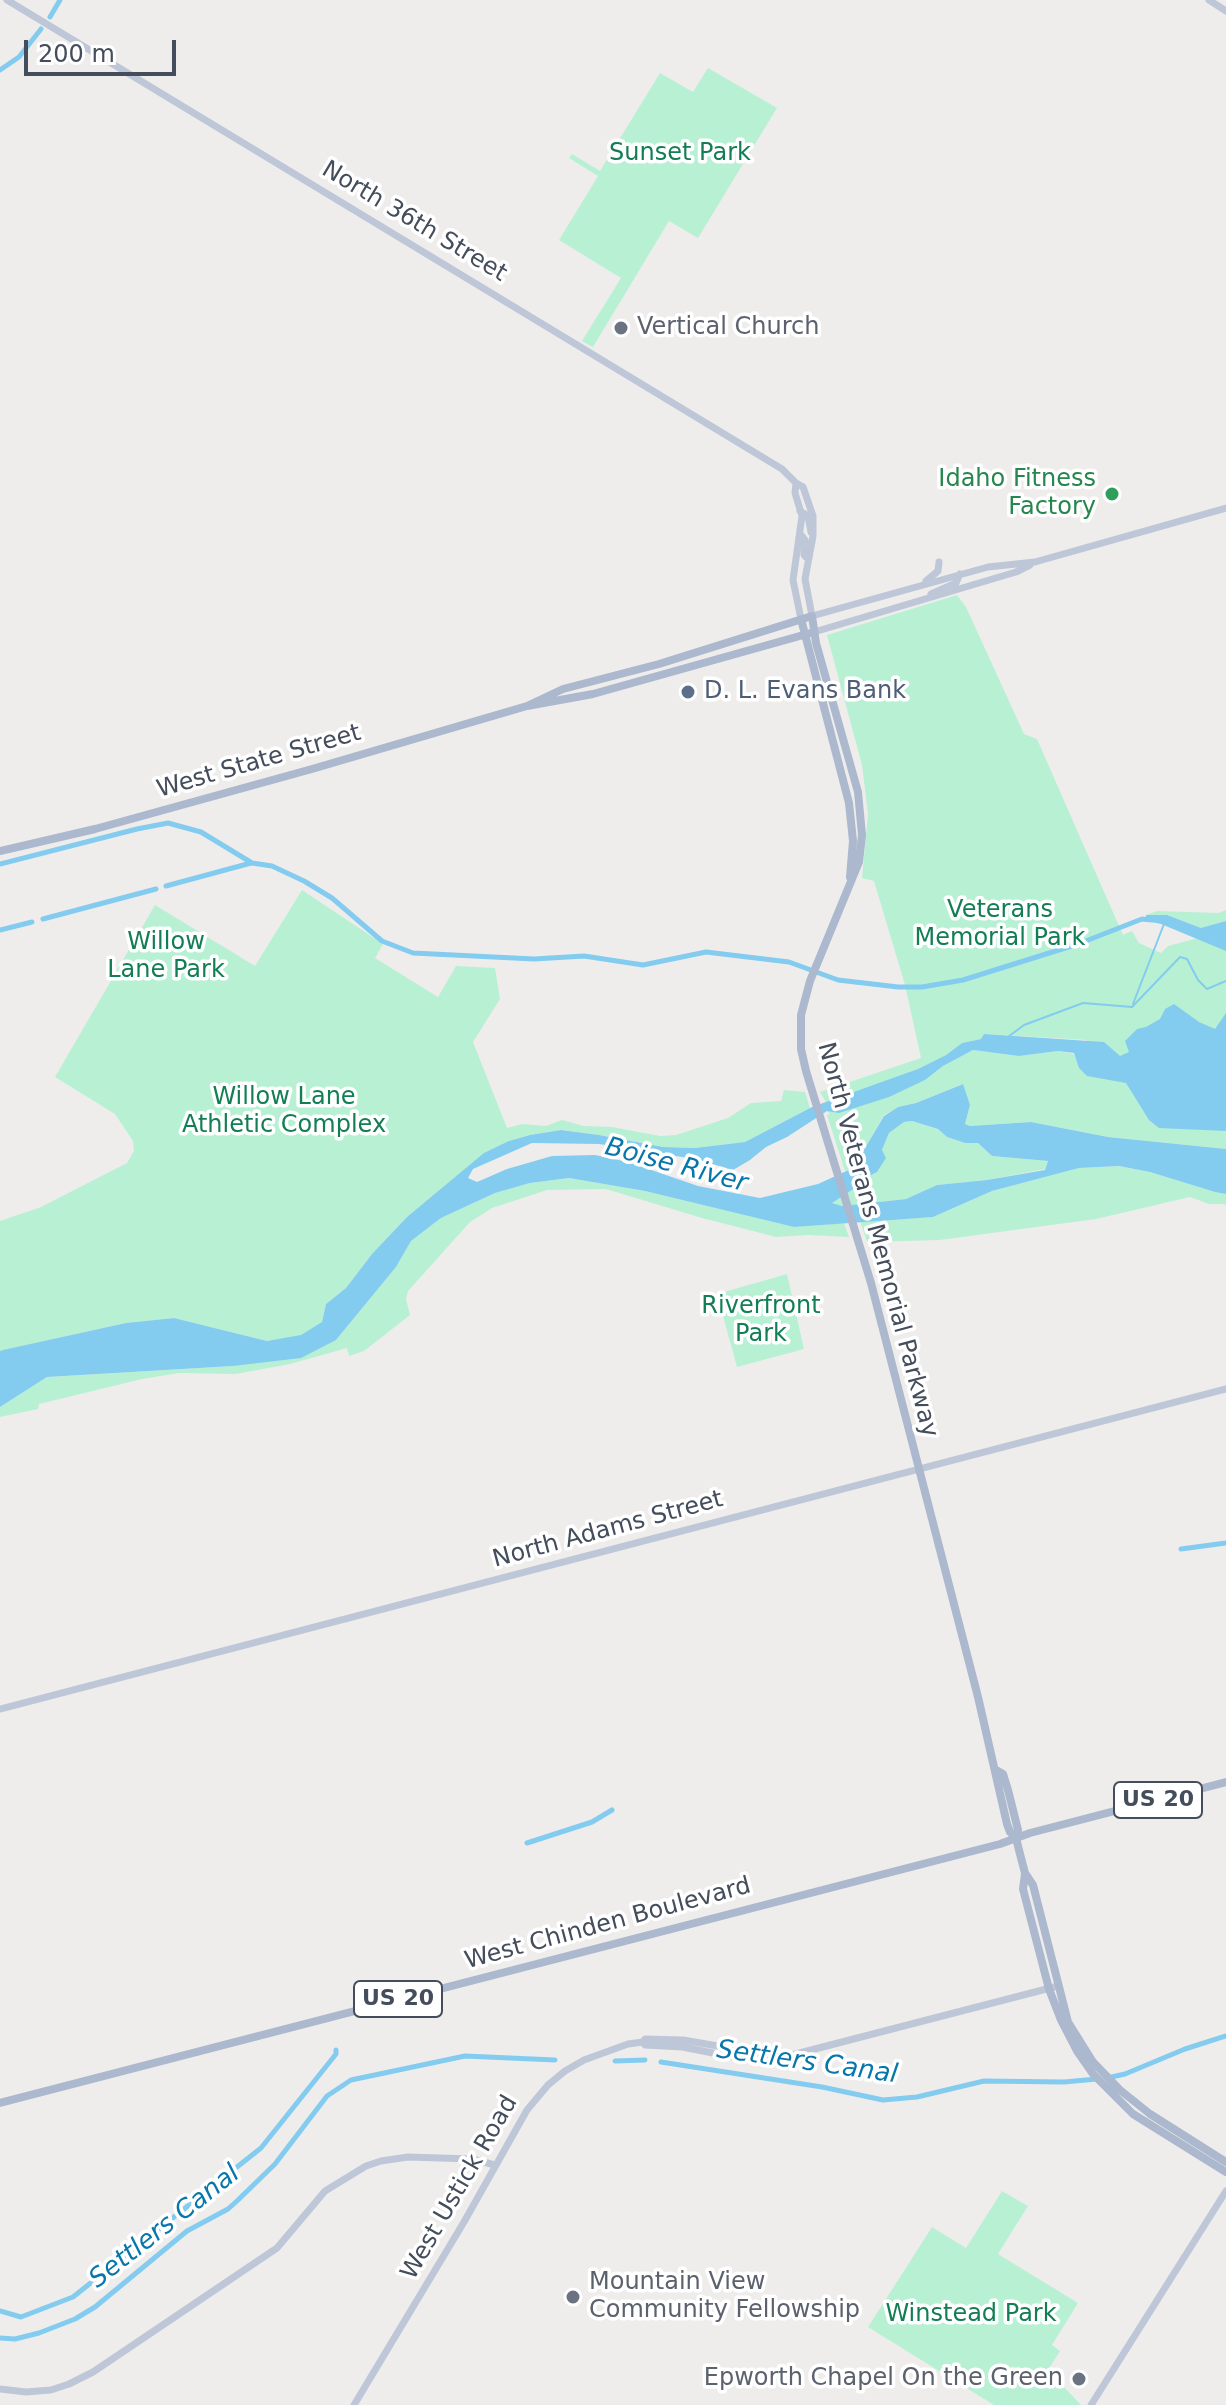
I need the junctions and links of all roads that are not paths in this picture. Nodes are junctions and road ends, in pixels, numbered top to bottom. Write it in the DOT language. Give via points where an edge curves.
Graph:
graph roads {
  1 [pos="7,0"];
  2 [pos="1209,0"];
  3 [pos="1226,11"];
  4 [pos="796,483"];
  5 [pos="1226,508"];
  6 [pos="800,511"];
  7 [pos="801,534"];
  8 [pos="813,536"];
  9 [pos="808,559"];
  10 [pos="939,562"];
  11 [pos="1035,562"];
  12 [pos="960,574"];
  13 [pos="911,589"];
  14 [pos="916,601"];
  15 [pos="812,616"];
  16 [pos="801,619"];
  17 [pos="814,632"];
  18 [pos="804,635"];
  19 [pos="656,665"];
  20 [pos="595,680"];
  21 [pos="633,683"];
  22 [pos="563,699"];
  23 [pos="527,706"];
  24 [pos="0,851"];
  25 [pos="849,885"];
  26 [pos="1226,1389"];
  27 [pos="918,1469"];
  28 [pos="0,1709"];
  29 [pos="1226,1782"];
  30 [pos="1016,1838"];
  31 [pos="1054,1988"];
  32 [pos="1116,2093"];
  33 [pos="0,2103"];
  34 [pos="1226,2162"];
  35 [pos="495,2165"];
  36 [pos="1226,2172"];
  37 [pos="1226,2191"];
  38 [pos="0,2389"];
  39 [pos="354,2405"];
  40 [pos="1091,2405"];
  1 -- 4 [label="street, North 36th Street" via="640,381 782,469"];
  2 -- 3 [label="street"];
  4 -- 6 [label="street"];
  4 -- 8 [label="street, North 36th Street" via="803,487 811,509"];
  5 -- 11 [label="street, West State Street"];
  6 -- 7 [label="street"];
  6 -- 8 [label="street" via="808,516"];
  7 -- 9 [label="street"];
  7 -- 16 [label="street" via="793,575"];
  8 -- 9 [label="street, North 36th Street"];
  9 -- 15 [label="street, North 36th Street" via="805,579"];
  10 -- 13 [label="street" via="935,576"];
  11 -- 12 [label="street, West State Street"];
  11 -- 14 [label="street, West State Street"];
  12 -- 13 [label="street, West State Street"];
  12 -- 14 [label="street, West State Street" via="956,583"];
  13 -- 15 [label="street, West State Street"];
  14 -- 17 [label="street, West State Street"];
  15 -- 16 [label="main road, West State Street"];
  15 -- 17 [label="main road, North Veterans Memorial Parkway"];
  16 -- 18 [label="main road, North Veterans Memorial Parkway"];
  16 -- 19 [label="main road, West State Street"];
  17 -- 18 [label="main road, West State Street"];
  17 -- 25 [label="main road, North Veterans Memorial Parkway" via="861,812 861,851"];
  18 -- 21 [label="main road, West State Street"];
  18 -- 25 [label="main road, North Veterans Memorial Parkway" via="849,803"];
  19 -- 20 [label="main road, West State Street"];
  19 -- 21 [label="main road, West State Street" via="633,676"];
  20 -- 22 [label="main road, West State Street" via="592,687"];
  20 -- 23 [label="main road, West State Street"];
  21 -- 22 [label="main road, West State Street"];
  22 -- 23 [label="main road, West State Street"];
  23 -- 24 [label="main road, West State Street" via="205,799"];
  25 -- 27 [label="main road, North Veterans Memorial Parkway" via="810,981 801,1015 801,1049 871,1283"];
  26 -- 27 [label="street, North Adams Street"];
  27 -- 28 [label="street, North Adams Street"];
  27 -- 30 [label="main road, North Veterans Memorial Parkway" via="1007,1824"];
  29 -- 30 [label="main road, West Chinden Boulevard / US 20"];
  30 -- 31 [label="main road, North Veterans Memorial Parkway" via="1025,1873 1023,1889"];
  30 -- 33 [label="main road, West Chinden Boulevard / US 20"];
  31 -- 32 [label="main road, North Veterans Memorial Parkway" via="1091,2065"];
  31 -- 35 [label="street, West Ustick Road" via="773,2058 739,2058 643,2042 611,2049 548,2085"];
  32 -- 34 [label="main road"];
  32 -- 36 [label="main road" via="1148,2124"];
  35 -- 38 [label="street" via="408,2157 366,2166 325,2191 277,2248 93,2372 51,2390"];
  35 -- 39 [label="street, West Ustick Road"];
  37 -- 40 [label="street"];
}
